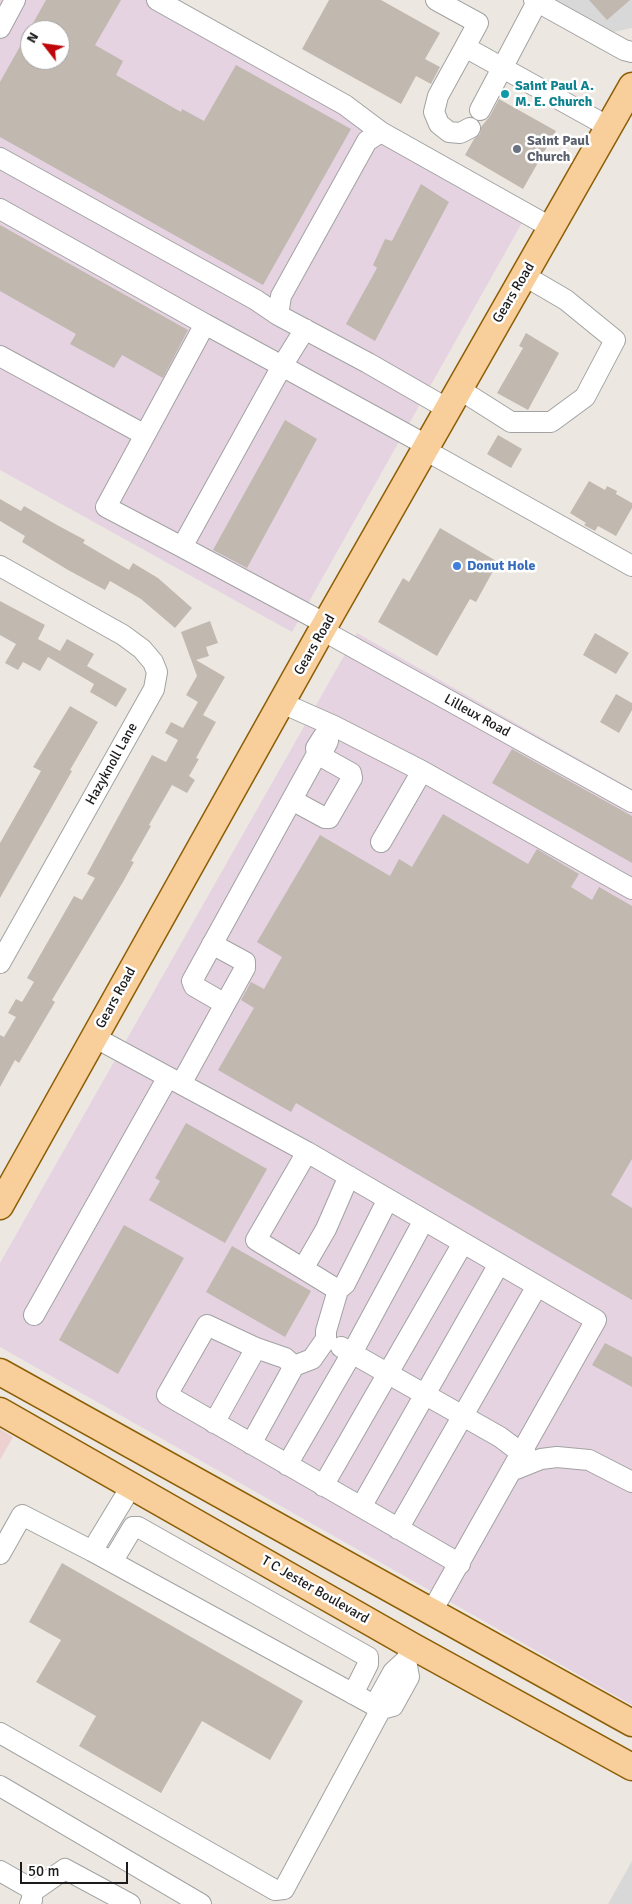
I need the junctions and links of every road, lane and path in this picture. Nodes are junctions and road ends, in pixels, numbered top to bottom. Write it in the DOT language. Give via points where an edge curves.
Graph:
graph roads {
  1 [pos="15,0"];
  2 [pos="157,0"];
  3 [pos="436,0"];
  4 [pos="535,1"];
  5 [pos="0,28"];
  6 [pos="465,47"];
  7 [pos="632,52"];
  8 [pos="502,68"];
  9 [pos="632,86"];
  10 [pos="480,110"];
  11 [pos="609,127"];
  12 [pos="470,128"];
  13 [pos="381,132"];
  14 [pos="0,158"];
  15 [pos="0,209"];
  16 [pos="552,228"];
  17 [pos="525,276"];
  18 [pos="278,315"];
  19 [pos="205,324"];
  20 [pos="305,329"];
  21 [pos="0,356"];
  22 [pos="282,366"];
  23 [pos="454,399"];
  24 [pos="145,435"];
  25 [pos="427,448"];
  26 [pos="182,547"];
  27 [pos="0,566"];
  28 [pos="632,566"];
  29 [pos="324,627"];
  30 [pos="282,703"];
  31 [pos="330,732"];
  32 [pos="317,754"];
  33 [pos="422,771"];
  34 [pos="292,800"];
  35 [pos="632,802"];
  36 [pos="381,842"];
  37 [pos="632,889"];
  38 [pos="212,944"];
  39 [pos="0,963"];
  40 [pos="225,1004"];
  41 [pos="94,1037"];
  42 [pos="174,1081"];
  43 [pos="307,1152"];
  44 [pos="348,1176"];
  45 [pos="388,1199"];
  46 [pos="0,1206"];
  47 [pos="424,1220"];
  48 [pos="462,1243"];
  49 [pos="499,1264"];
  50 [pos="304,1267"];
  51 [pos="537,1286"];
  52 [pos="338,1290"];
  53 [pos="34,1315"];
  54 [pos="326,1339"];
  55 [pos="256,1348"];
  56 [pos="352,1353"];
  57 [pos="294,1366"];
  58 [pos="0,1372"];
  59 [pos="389,1373"];
  60 [pos="426,1394"];
  61 [pos="0,1411"];
  62 [pos="464,1416"];
  63 [pos="214,1422"];
  64 [pos="250,1444"];
  65 [pos="149,1454"];
  66 [pos="522,1461"];
  67 [pos="287,1465"];
  68 [pos="632,1482"];
  69 [pos="132,1485"];
  70 [pos="323,1486"];
  71 [pos="361,1507"];
  72 [pos="398,1529"];
  73 [pos="92,1551"];
  74 [pos="0,1554"];
  75 [pos="112,1562"];
  76 [pos="460,1564"];
  77 [pos="432,1611"];
  78 [pos="409,1653"];
  79 [pos="353,1694"];
  80 [pos="381,1709"];
  81 [pos="632,1723"];
  82 [pos="0,1733"];
  83 [pos="632,1767"];
  84 [pos="0,1786"];
  85 [pos="0,1871"];
  86 [pos="31,1898"];
  87 [pos="130,1904"];
  88 [pos="201,1904"];
  1 -- 5 [label="street"];
  2 -- 13 [label="street" via="345,105"];
  3 -- 6 [label="street" via="478,23"];
  4 -- 7 [label="street"];
  4 -- 8 [label="street"];
  6 -- 8 [label="street"];
  6 -- 12 [label="street" via="438,96 434,112 439,124 449,132 460,133"];
  8 -- 10 [label="street"];
  8 -- 11 [label="street"];
  9 -- 11 [label="main road, Gears Road"];
  11 -- 16 [label="main road, Gears Road"];
  13 -- 16 [label="street"];
  13 -- 18 [label="street" via="367,141 280,296"];
  14 -- 18 [label="street"];
  15 -- 19 [label="street"];
  16 -- 17 [label="main road, Gears Road"];
  17 -- 23 [label="main road, Gears Road"];
  17 -- 23 [label="street" via="566,300 615,340 585,397 551,422 511,422"];
  18 -- 20 [label="street"];
  19 -- 22 [label="street"];
  19 -- 24 [label="street"];
  20 -- 22 [label="street"];
  20 -- 23 [label="street"];
  21 -- 24 [label="street"];
  22 -- 25 [label="street"];
  22 -- 26 [label="street"];
  23 -- 25 [label="main road, Gears Road"];
  24 -- 26 [label="street, Lilleux Road" via="106,507"];
  25 -- 28 [label="street"];
  25 -- 29 [label="main road, Gears Road"];
  26 -- 29 [label="street, Lilleux Road"];
  27 -- 39 [label="street, Hazyknoll Lane" via="123,635 142,649 158,672 154,689"];
  29 -- 30 [label="main road, Gears Road"];
  29 -- 35 [label="street, Lilleux Road"];
  30 -- 31 [label="street"];
  30 -- 41 [label="main road, Gears Road"];
  31 -- 32 [label="street" via="328,741"];
  31 -- 33 [label="street"];
  32 -- 34 [label="street"];
  32 -- 34 [label="street" via="352,773 352,778 329,818"];
  33 -- 36 [label="street"];
  33 -- 37 [label="street"];
  34 -- 38 [label="street"];
  38 -- 40 [label="street" via="192,981 200,991"];
  38 -- 40 [label="street" via="245,962 245,968"];
  40 -- 42 [label="street"];
  41 -- 42 [label="street"];
  41 -- 46 [label="main road, Gears Road"];
  42 -- 43 [label="street"];
  42 -- 53 [label="street"];
  43 -- 44 [label="street"];
  43 -- 50 [label="street" via="256,1240"];
  44 -- 45 [label="street"];
  44 -- 50 [label="street" via="326,1229"];
  45 -- 47 [label="street"];
  45 -- 52 [label="street" via="345,1284"];
  47 -- 48 [label="street"];
  47 -- 56 [label="street"];
  48 -- 49 [label="street"];
  48 -- 59 [label="street"];
  49 -- 51 [label="street"];
  49 -- 60 [label="street"];
  50 -- 52 [label="street"];
  51 -- 62 [label="street"];
  51 -- 66 [label="street" via="596,1320"];
  52 -- 54 [label="street"];
  54 -- 56 [label="street"];
  54 -- 57 [label="street" via="312,1359"];
  55 -- 57 [label="street" via="285,1358"];
  55 -- 63 [label="street"];
  55 -- 63 [label="street" via="207,1325 166,1395"];
  56 -- 59 [label="street"];
  56 -- 67 [label="street"];
  57 -- 64 [label="street"];
  58 -- 65 [label="main road"];
  59 -- 60 [label="street"];
  59 -- 70 [label="street"];
  60 -- 62 [label="street"];
  60 -- 71 [label="street"];
  61 -- 69 [label="main road, T C Jester Boulevard"];
  62 -- 66 [label="street" via="520,1452"];
  62 -- 72 [label="street"];
  63 -- 64 [label="street"];
  64 -- 67 [label="street"];
  65 -- 69 [label="main road"];
  65 -- 77 [label="main road"];
  66 -- 68 [label="street" via="589,1460"];
  66 -- 76 [label="street"];
  67 -- 70 [label="street"];
  69 -- 73 [label="street"];
  69 -- 78 [label="main road, T C Jester Boulevard"];
  70 -- 71 [label="street"];
  71 -- 72 [label="street"];
  72 -- 76 [label="street"];
  73 -- 74 [label="street" via="22,1515"];
  73 -- 75 [label="street"];
  75 -- 79 [label="street"];
  75 -- 79 [label="street" via="133,1527 138,1527 368,1658"];
  76 -- 77 [label="street"];
  77 -- 78 [label="main road"];
  77 -- 81 [label="main road"];
  78 -- 80 [label="street" via="378,1698"];
  78 -- 83 [label="main road, T C Jester Boulevard"];
  79 -- 80 [label="street"];
  80 -- 82 [label="street" via="284,1890 276,1890"];
  84 -- 88 [label="street"];
  85 -- 86 [label="street" via="28,1887"];
  86 -- 87 [label="street" via="65,1870"];
}
